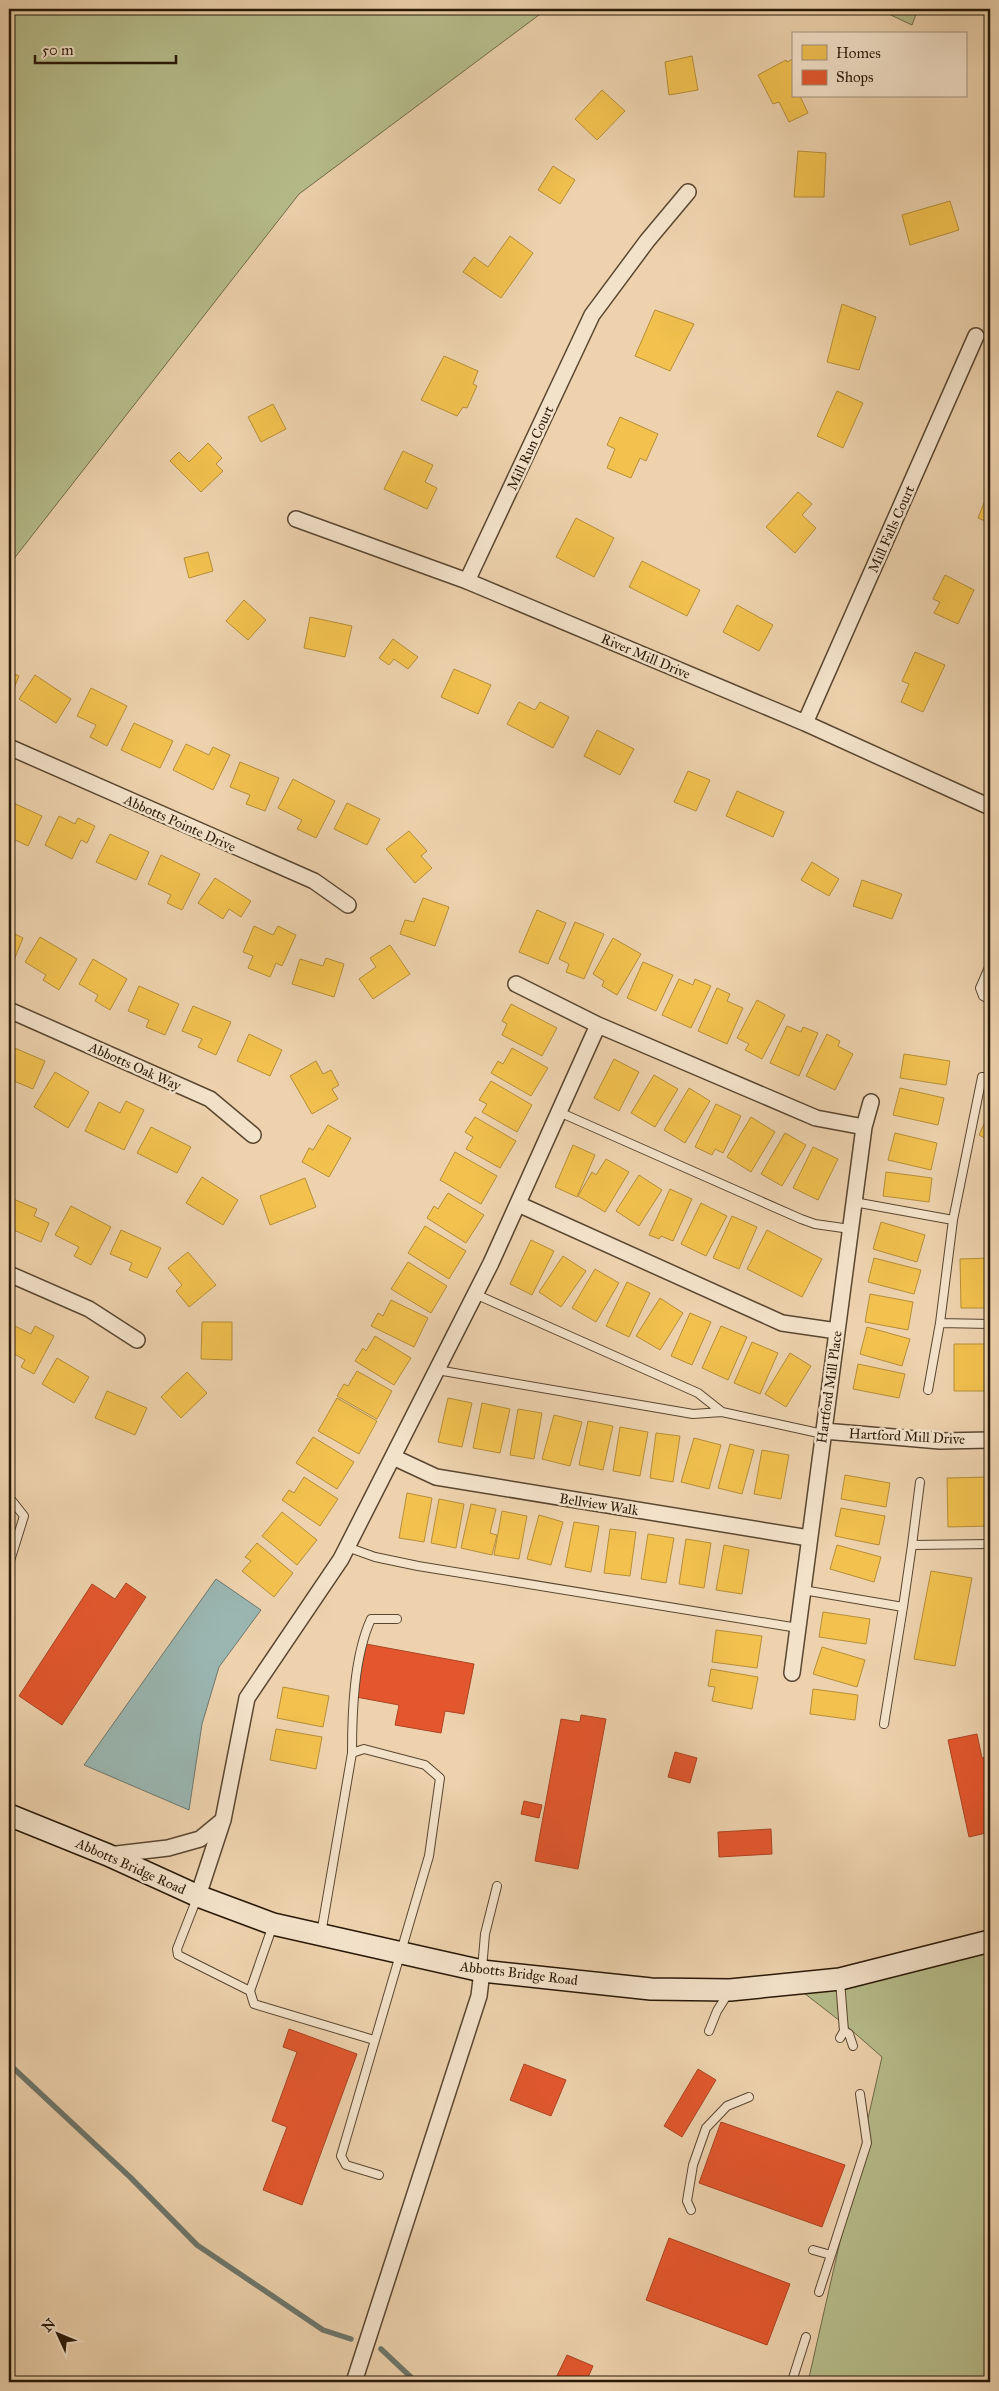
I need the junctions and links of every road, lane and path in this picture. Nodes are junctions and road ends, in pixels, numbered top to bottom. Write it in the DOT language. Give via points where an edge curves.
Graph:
graph roads {
  1 [pos="688,192"];
  2 [pos="976,336"];
  3 [pos="296,520"];
  4 [pos="467,581"];
  5 [pos="805,722"];
  6 [pos="9,747"];
  7 [pos="990,807"];
  8 [pos="348,905"];
  9 [pos="990,965"];
  10 [pos="516,984"];
  11 [pos="990,1000"];
  12 [pos="9,1010"];
  13 [pos="598,1024"];
  14 [pos="990,1077"];
  15 [pos="871,1102"];
  16 [pos="559,1112"];
  17 [pos="864,1127"];
  18 [pos="253,1135"];
  19 [pos="854,1202"];
  20 [pos="518,1204"];
  21 [pos="953,1220"];
  22 [pos="850,1229"];
  23 [pos="9,1274"];
  24 [pos="475,1294"];
  25 [pos="940,1323"];
  26 [pos="990,1324"];
  27 [pos="837,1331"];
  28 [pos="137,1340"];
  29 [pos="438,1370"];
  30 [pos="928,1390"];
  31 [pos="722,1412"];
  32 [pos="824,1432"];
  33 [pos="990,1440"];
  34 [pos="393,1457"];
  35 [pos="920,1482"];
  36 [pos="9,1497"];
  37 [pos="809,1538"];
  38 [pos="990,1544"];
  39 [pos="912,1545"];
  40 [pos="347,1546"];
  41 [pos="9,1564"];
  42 [pos="803,1590"];
  43 [pos="903,1607"];
  44 [pos="397,1619"];
  45 [pos="798,1628"];
  46 [pos="792,1673"];
  47 [pos="884,1724"];
  48 [pos="352,1753"];
  49 [pos="9,1815"];
  50 [pos="223,1820"];
  51 [pos="108,1855"];
  52 [pos="497,1886"];
  53 [pos="198,1896"];
  54 [pos="273,1924"];
  55 [pos="320,1936"];
  56 [pos="990,1942"];
  57 [pos="402,1954"];
  58 [pos="482,1972"];
  59 [pos="840,1979"];
  60 [pos="730,1990"];
  61 [pos="250,1992"];
  62 [pos="709,2031"];
  63 [pos="844,2031"];
  64 [pos="840,2038"];
  65 [pos="374,2040"];
  66 [pos="853,2046"];
  67 [pos="860,2094"];
  68 [pos="750,2097"];
  69 [pos="379,2175"];
  70 [pos="692,2210"];
  71 [pos="813,2250"];
  72 [pos="831,2255"];
  73 [pos="820,2292"];
  74 [pos="806,2338"];
  75 [pos="354,2382"];
  76 [pos="789,2382"];
  1 -- 4 [label="street, Mill Run Court" via="592,315"];
  2 -- 5 [label="street, Mill Falls Court"];
  3 -- 4 [label="street, River Mill Drive"];
  4 -- 5 [label="street, River Mill Drive"];
  5 -- 7 [label="street, River Mill Drive"];
  6 -- 8 [label="street, Abbotts Pointe Drive" via="314,881"];
  9 -- 11 [label="lane" via="980,988"];
  10 -- 13 [label="street"];
  12 -- 18 [label="street, Abbotts Oak Way" via="210,1099"];
  13 -- 16 [label="street"];
  13 -- 17 [label="street" via="816,1118"];
  14 -- 21 [label="lane" via="982,1078"];
  15 -- 17 [label="street, Hartford Mill Place"];
  16 -- 20 [label="street"];
  16 -- 22 [label="lane" via="801,1219"];
  17 -- 19 [label="street, Hartford Mill Place"];
  19 -- 21 [label="lane"];
  19 -- 22 [label="street, Hartford Mill Place"];
  20 -- 24 [label="street"];
  20 -- 27 [label="street" via="782,1323"];
  21 -- 25 [label="lane"];
  22 -- 27 [label="street, Hartford Mill Place"];
  23 -- 28 [label="street" via="89,1309"];
  24 -- 29 [label="street"];
  24 -- 31 [label="lane" via="698,1393"];
  25 -- 26 [label="lane"];
  25 -- 30 [label="lane"];
  27 -- 32 [label="street, Hartford Mill Place"];
  29 -- 31 [label="lane" via="694,1414"];
  29 -- 34 [label="street"];
  31 -- 32 [label="lane"];
  32 -- 33 [label="street, Hartford Mill Drive" via="940,1441"];
  32 -- 37 [label="street, Hartford Mill Place"];
  34 -- 37 [label="street, Bellview Walk" via="436,1478"];
  34 -- 40 [label="street"];
  35 -- 39 [label="lane"];
  36 -- 41 [label="lane" via="24,1516"];
  37 -- 42 [label="street, Hartford Mill Place"];
  38 -- 39 [label="lane"];
  39 -- 43 [label="lane"];
  40 -- 45 [label="lane" via="375,1557 418,1566"];
  40 -- 50 [label="street" via="247,1698"];
  42 -- 43 [label="lane"];
  42 -- 45 [label="street, Hartford Mill Place"];
  43 -- 47 [label="lane"];
  44 -- 48 [label="lane" via="372,1619 364,1635 352,1716"];
  45 -- 46 [label="street, Hartford Mill Place"];
  48 -- 55 [label="lane"];
  48 -- 57 [label="lane" via="364,1749 425,1765 440,1778 429,1856"];
  49 -- 51 [label="main road, Abbotts Bridge Road"];
  50 -- 51 [label="street" via="200,1839 168,1848"];
  50 -- 53 [label="street"];
  51 -- 53 [label="main road, Abbotts Bridge Road"];
  52 -- 58 [label="lane" via="485,1934"];
  53 -- 54 [label="main road, Abbotts Bridge Road"];
  53 -- 61 [label="lane" via="177,1949 178,1955"];
  54 -- 55 [label="main road, Abbotts Bridge Road"];
  54 -- 61 [label="lane"];
  55 -- 57 [label="main road, Abbotts Bridge Road"];
  56 -- 59 [label="main road, Abbotts Bridge Road"];
  57 -- 58 [label="main road, Abbotts Bridge Road"];
  57 -- 65 [label="lane"];
  58 -- 60 [label="main road, Abbotts Bridge Road" via="651,1989"];
  58 -- 75 [label="street" via="479,1996"];
  59 -- 60 [label="main road, Abbotts Bridge Road"];
  59 -- 63 [label="lane"];
  60 -- 62 [label="lane"];
  61 -- 65 [label="lane" via="254,2004"];
  63 -- 64 [label="lane"];
  63 -- 66 [label="lane" via="849,2034"];
  65 -- 69 [label="lane" via="341,2156 346,2166"];
  67 -- 72 [label="lane" via="867,2143"];
  68 -- 70 [label="lane" via="727,2106 706,2128 693,2165 687,2201"];
  71 -- 72 [label="lane"];
  72 -- 73 [label="lane"];
  74 -- 76 [label="lane"];
}
